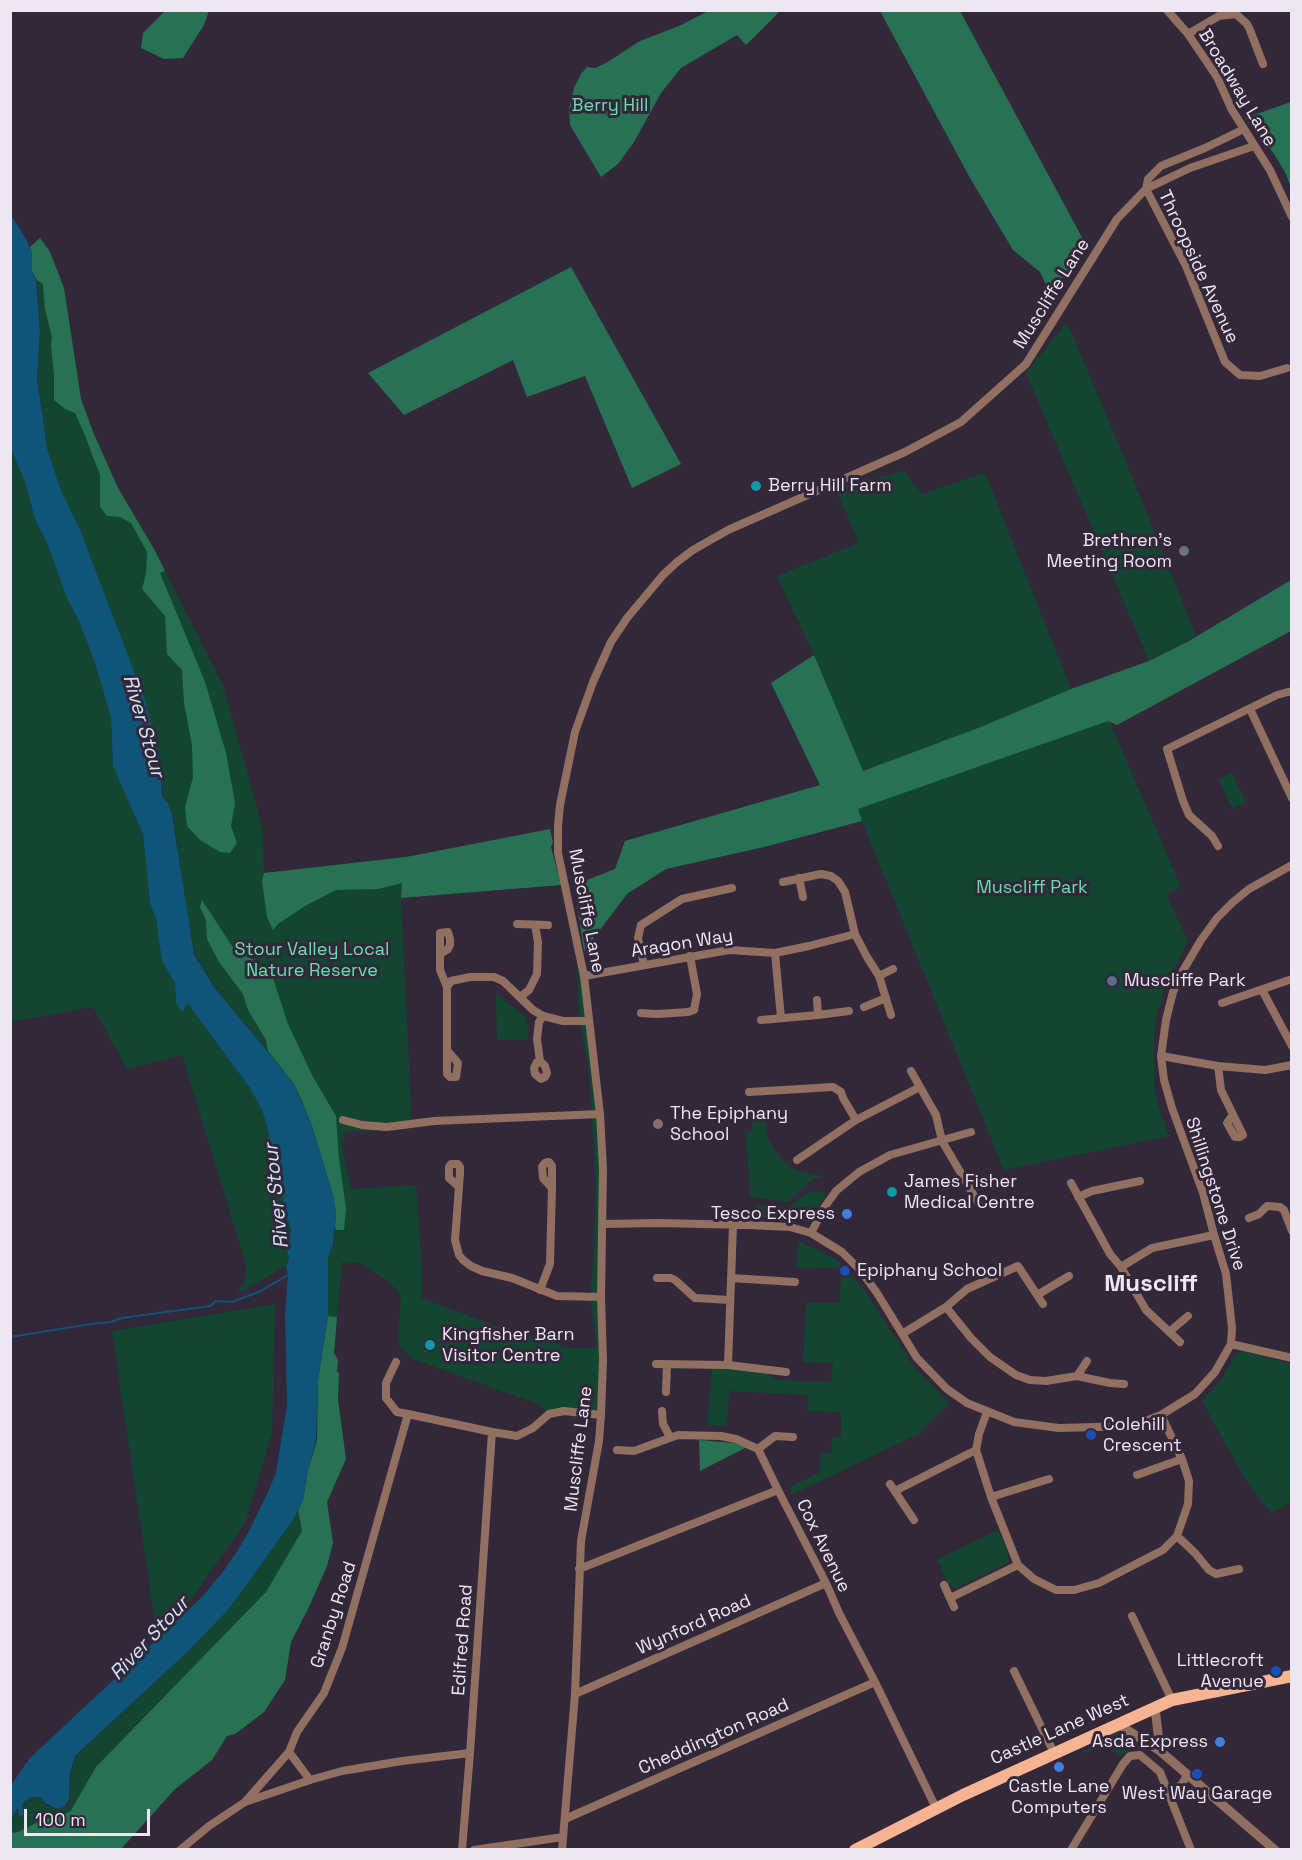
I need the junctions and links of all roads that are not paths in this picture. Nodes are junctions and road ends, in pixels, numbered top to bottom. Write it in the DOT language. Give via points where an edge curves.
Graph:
graph roads {
  1 [pos="1167,10"];
  2 [pos="1188,34"];
  3 [pos="1263,64"];
  4 [pos="1244,129"];
  5 [pos="1254,146"];
  6 [pos="1146,189"];
  7 [pos="1292,217"];
  8 [pos="1287,369"];
  9 [pos="1292,691"];
  10 [pos="1251,709"];
  11 [pos="1292,798"];
  12 [pos="1218,846"];
  13 [pos="1292,866"];
  14 [pos="799,878"];
  15 [pos="783,882"];
  16 [pos="732,888"];
  17 [pos="803,897"];
  18 [pos="517,924"];
  19 [pos="535,925"];
  20 [pos="548,925"];
  21 [pos="855,934"];
  22 [pos="775,953"];
  23 [pos="440,954"];
  24 [pos="690,956"];
  25 [pos="644,965"];
  26 [pos="893,969"];
  27 [pos="584,976"];
  28 [pos="879,976"];
  29 [pos="1292,980"];
  30 [pos="447,987"];
  31 [pos="1262,990"];
  32 [pos="520,997"];
  33 [pos="886,998"];
  34 [pos="817,1000"];
  35 [pos="1222,1003"];
  36 [pos="864,1007"];
  37 [pos="849,1011"];
  38 [pos="641,1012"];
  39 [pos="818,1015"];
  40 [pos="891,1015"];
  41 [pos="543,1016"];
  42 [pos="781,1018"];
  43 [pos="761,1020"];
  44 [pos="588,1021"];
  45 [pos="1292,1046"];
  46 [pos="447,1050"];
  47 [pos="1161,1056"];
  48 [pos="540,1061"];
  49 [pos="1292,1065"];
  50 [pos="1218,1066"];
  51 [pos="911,1071"];
  52 [pos="920,1087"];
  53 [pos="749,1092"];
  54 [pos="600,1114"];
  55 [pos="1233,1115"];
  56 [pos="343,1120"];
  57 [pos="856,1120"];
  58 [pos="971,1132"];
  59 [pos="942,1141"];
  60 [pos="797,1160"];
  61 [pos="1140,1181"];
  62 [pos="1071,1184"];
  63 [pos="459,1186"];
  64 [pos="552,1188"];
  65 [pos="1078,1197"];
  66 [pos="979,1204"];
  67 [pos="1248,1218"];
  68 [pos="603,1224"];
  69 [pos="733,1225"];
  70 [pos="1292,1231"];
  71 [pos="811,1233"];
  72 [pos="1214,1235"];
  73 [pos="1121,1267"];
  74 [pos="1069,1276"];
  75 [pos="657,1278"];
  76 [pos="731,1278"];
  77 [pos="795,1282"];
  78 [pos="540,1290"];
  79 [pos="1037,1295"];
  80 [pos="601,1298"];
  81 [pos="730,1300"];
  82 [pos="1044,1304"];
  83 [pos="946,1306"];
  84 [pos="1188,1316"];
  85 [pos="1169,1332"];
  86 [pos="902,1334"];
  87 [pos="1180,1342"];
  88 [pos="1231,1344"];
  89 [pos="1292,1358"];
  90 [pos="1087,1361"];
  91 [pos="396,1362"];
  92 [pos="656,1364"];
  93 [pos="667,1364"];
  94 [pos="728,1365"];
  95 [pos="786,1372"];
  96 [pos="1077,1376"];
  97 [pos="1124,1384"];
  98 [pos="666,1392"];
  99 [pos="662,1411"];
  100 [pos="987,1412"];
  101 [pos="408,1414"];
  102 [pos="601,1415"];
  103 [pos="1161,1415"];
  104 [pos="492,1432"];
  105 [pos="670,1437"];
  106 [pos="793,1437"];
  107 [pos="758,1449"];
  108 [pos="617,1450"];
  109 [pos="976,1450"];
  110 [pos="1182,1460"];
  111 [pos="1137,1475"];
  112 [pos="1049,1479"];
  113 [pos="778,1490"];
  114 [pos="991,1497"];
  115 [pos="914,1520"];
  116 [pos="1177,1536"];
  117 [pos="1018,1564"];
  118 [pos="579,1569"];
  119 [pos="1239,1569"];
  120 [pos="826,1583"];
  121 [pos="944,1585"];
  122 [pos="950,1598"];
  123 [pos="954,1607"];
  124 [pos="1132,1616"];
  125 [pos="1014,1671"];
  126 [pos="1289,1679"];
  127 [pos="875,1682"];
  128 [pos="575,1694"];
  129 [pos="1172,1700"];
  130 [pos="1155,1707"];
  131 [pos="1118,1724"];
  132 [pos="1160,1751"];
  133 [pos="289,1752"];
  134 [pos="470,1753"];
  135 [pos="1054,1753"];
  136 [pos="1187,1775"];
  137 [pos="310,1780"];
  138 [pos="1168,1790"];
  139 [pos="245,1802"];
  140 [pos="936,1808"];
  141 [pos="565,1819"];
  142 [pos="563,1837"];
  143 [pos="180,1850"];
  144 [pos="462,1850"];
  145 [pos="474,1850"];
  146 [pos="562,1850"];
  147 [pos="855,1850"];
  148 [pos="1071,1850"];
  149 [pos="1191,1850"];
  150 [pos="1275,1850"];
  1 -- 2 [label="street, Broadway Lane"];
  2 -- 3 [label="street" via="1219,16 1236,14 1247,24"];
  2 -- 4 [label="street, Broadway Lane" via="1217,77"];
  4 -- 5 [label="street, Broadway Lane"];
  4 -- 6 [label="street" via="1161,166 1148,179"];
  5 -- 6 [label="street, Muscliffe Lane" via="1190,168"];
  5 -- 7 [label="street, Broadway Lane"];
  6 -- 8 [label="street, Throopside Avenue" via="1185,266 1225,362 1240,375 1260,376"];
  6 -- 27 [label="street, Muscliffe Lane" via="1117,219 1026,364 961,422 905,452 714,537 671,567 627,618 611,642 581,715 560,805 558,853"];
  9 -- 10 [label="street"];
  10 -- 11 [label="street"];
  10 -- 12 [label="street" via="1164,751 1190,814"];
  13 -- 47 [label="street, Shillingstone Drive" via="1249,889 1216,918 1186,963 1173,992"];
  14 -- 15 [label="street"];
  14 -- 17 [label="street"];
  14 -- 21 [label="street" via="821,874 838,881 845,892"];
  16 -- 25 [label="street" via="682,899 641,925 638,938"];
  18 -- 19 [label="street"];
  19 -- 20 [label="street"];
  19 -- 32 [label="street" via="537,974 529,990"];
  21 -- 22 [label="street, Aragon Way"];
  21 -- 28 [label="street"];
  22 -- 24 [label="street, Aragon Way" via="729,950"];
  22 -- 42 [label="street"];
  23 -- 30 [label="street" via="440,970"];
  24 -- 25 [label="street, Aragon Way"];
  24 -- 38 [label="street" via="697,1013"];
  25 -- 27 [label="street, Aragon Way"];
  26 -- 28 [label="street"];
  27 -- 44 [label="street, Muscliffe Lane"];
  28 -- 33 [label="street"];
  29 -- 31 [label="street"];
  30 -- 32 [label="street" via="451,981 494,977"];
  30 -- 46 [label="street"];
  31 -- 35 [label="street"];
  31 -- 45 [label="street"];
  32 -- 41 [label="street"];
  33 -- 36 [label="street"];
  33 -- 40 [label="street"];
  34 -- 39 [label="street"];
  37 -- 39 [label="street"];
  39 -- 42 [label="street"];
  41 -- 44 [label="street"];
  41 -- 48 [label="street" via="537,1039"];
  42 -- 43 [label="street"];
  44 -- 54 [label="street, Muscliffe Lane"];
  47 -- 50 [label="street"];
  47 -- 72 [label="street, Shillingstone Drive" via="1172,1108"];
  49 -- 50 [label="street" via="1265,1070"];
  50 -- 55 [label="street" via="1221,1090"];
  51 -- 52 [label="street"];
  52 -- 57 [label="street"];
  52 -- 59 [label="street" via="936,1115"];
  53 -- 57 [label="street" via="833,1087 841,1092"];
  54 -- 56 [label="street" via="434,1121 387,1127"];
  54 -- 68 [label="street, Muscliffe Lane"];
  57 -- 60 [label="street"];
  58 -- 59 [label="street"];
  59 -- 66 [label="street"];
  59 -- 71 [label="street" via="890,1155 859,1172 836,1191"];
  61 -- 65 [label="street"];
  62 -- 65 [label="street"];
  63 -- 78 [label="street" via="455,1240 459,1255 482,1271"];
  64 -- 78 [label="street" via="550,1264"];
  65 -- 73 [label="street"];
  67 -- 70 [label="street" via="1267,1206 1280,1207"];
  68 -- 69 [label="street, Shillingstone Drive"];
  68 -- 80 [label="street, Muscliffe Lane"];
  69 -- 71 [label="street, Shillingstone Drive" via="790,1227"];
  69 -- 76 [label="street"];
  71 -- 86 [label="street, Shillingstone Drive" via="842,1252 861,1271"];
  72 -- 73 [label="street" via="1152,1248"];
  72 -- 88 [label="street, Shillingstone Drive" via="1226,1274"];
  73 -- 85 [label="street" via="1146,1310"];
  74 -- 79 [label="street"];
  75 -- 81 [label="street" via="675,1280 695,1298"];
  76 -- 77 [label="street"];
  76 -- 81 [label="street"];
  78 -- 80 [label="street" via="557,1296"];
  79 -- 82 [label="street"];
  79 -- 83 [label="street" via="1018,1266 967,1289"];
  80 -- 102 [label="street, Muscliffe Lane"];
  81 -- 94 [label="street"];
  83 -- 86 [label="street"];
  83 -- 96 [label="street" via="990,1357 1016,1375 1046,1381"];
  84 -- 85 [label="street"];
  85 -- 87 [label="street"];
  86 -- 100 [label="street, Shillingstone Drive" via="917,1358 947,1389"];
  88 -- 89 [label="street"];
  88 -- 103 [label="street, Shillingstone Drive" via="1215,1372 1195,1394"];
  90 -- 96 [label="street"];
  91 -- 101 [label="street" via="386,1383 386,1398 397,1412"];
  92 -- 93 [label="street"];
  93 -- 94 [label="street"];
  93 -- 98 [label="street"];
  94 -- 95 [label="street"];
  96 -- 97 [label="street"];
  99 -- 105 [label="street"];
  100 -- 103 [label="street, Shillingstone Drive" via="1014,1422 1059,1428 1132,1426"];
  100 -- 109 [label="street"];
  101 -- 104 [label="street"];
  101 -- 133 [label="street, Granby Road" via="342,1648 324,1693 297,1732"];
  102 -- 104 [label="street" via="558,1412 517,1436"];
  102 -- 118 [label="street, Muscliffe Lane"];
  103 -- 110 [label="street"];
  104 -- 134 [label="street, Edifred Road"];
  105 -- 107 [label="street" via="720,1436"];
  105 -- 108 [label="street" via="634,1451"];
  106 -- 107 [label="street" via="775,1436"];
  107 -- 113 [label="street"];
  109 -- 114 [label="street"];
  109 -- 115 [label="street" via="892,1488"];
  110 -- 111 [label="street"];
  110 -- 116 [label="street" via="1189,1481 1188,1504"];
  112 -- 114 [label="street"];
  113 -- 118 [label="street, Cox Avenue"];
  113 -- 120 [label="street, Cox Avenue"];
  114 -- 117 [label="street"];
  116 -- 117 [label="street" via="1163,1550 1099,1583 1074,1590 1056,1590 1034,1579"];
  116 -- 119 [label="street" via="1216,1574"];
  117 -- 122 [label="street"];
  118 -- 128 [label="street, Muscliffe Lane"];
  120 -- 127 [label="street, Cox Avenue"];
  120 -- 128 [label="street, Wynford Road"];
  121 -- 122 [label="street"];
  122 -- 123 [label="street"];
  124 -- 129 [label="street"];
  125 -- 135 [label="street"];
  126 -- 129 [label="main road, Castle Lane West"];
  127 -- 140 [label="street, Cox Avenue"];
  127 -- 141 [label="street, Cheddington Road"];
  128 -- 141 [label="street, Muscliffe Lane"];
  129 -- 130 [label="main road, Castle Lane West"];
  130 -- 131 [label="main road, Castle Lane West"];
  130 -- 132 [label="street"];
  131 -- 132 [label="street"];
  131 -- 135 [label="main road, Castle Lane West"];
  132 -- 136 [label="street"];
  133 -- 137 [label="street"];
  133 -- 139 [label="street, Granby Road"];
  134 -- 137 [label="street" via="352,1769"];
  134 -- 144 [label="street, Edifred Road"];
  135 -- 140 [label="main road, Castle Lane West"];
  136 -- 138 [label="street" via="1182,1784"];
  136 -- 150 [label="street"];
  137 -- 139 [label="street"];
  138 -- 148 [label="street" via="1160,1772 1147,1760 1140,1755 1130,1756"];
  138 -- 149 [label="street"];
  139 -- 143 [label="street"];
  140 -- 147 [label="main road, Castle Lane West"];
  141 -- 142 [label="street, Muscliffe Lane"];
  142 -- 145 [label="street"];
  142 -- 146 [label="street, Muscliffe Lane"];
}
